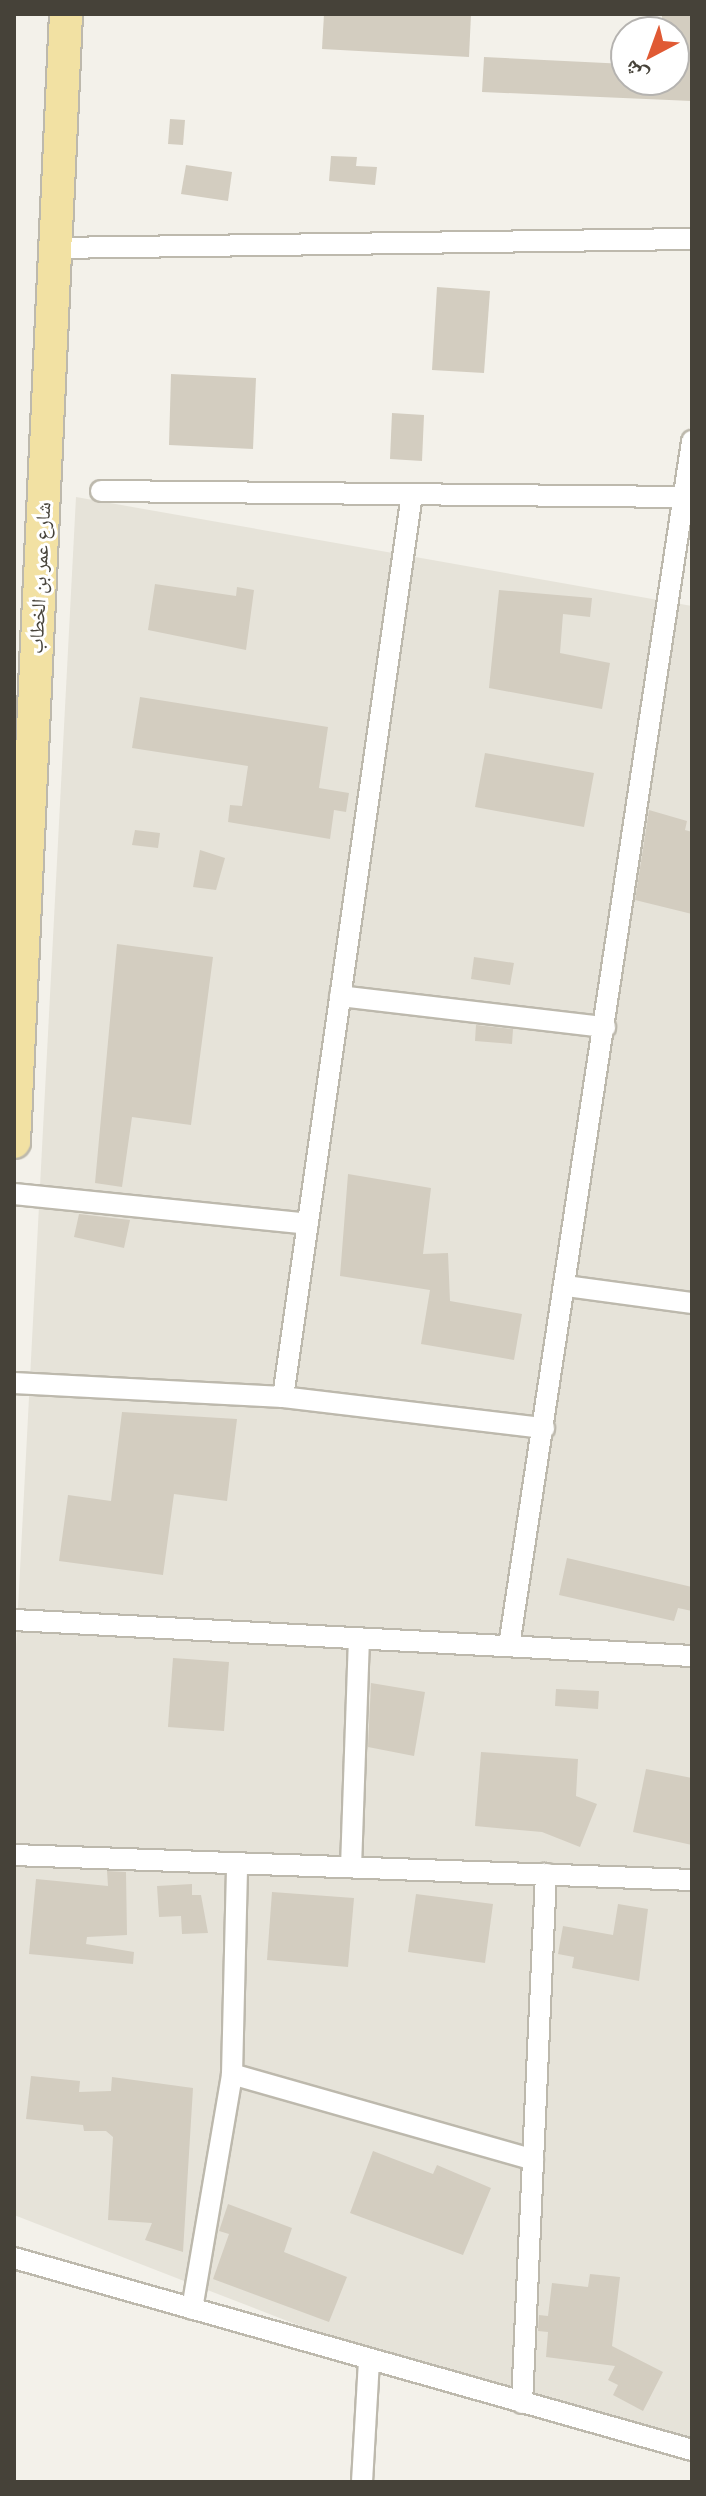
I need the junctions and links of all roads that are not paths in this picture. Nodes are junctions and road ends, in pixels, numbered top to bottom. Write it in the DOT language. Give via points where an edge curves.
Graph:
graph roads {
  1 [pos="66,14"];
  2 [pos="692,239"];
  3 [pos="54,248"];
  4 [pos="692,441"];
  5 [pos="101,491"];
  6 [pos="412,494"];
  7 [pos="684,497"];
  8 [pos="340,996"];
  9 [pos="605,1027"];
  10 [pos="14,1142"];
  11 [pos="14,1194"];
  12 [pos="307,1224"];
  13 [pos="566,1286"];
  14 [pos="692,1303"];
  15 [pos="14,1383"];
  16 [pos="283,1397"];
  17 [pos="544,1428"];
  18 [pos="14,1620"];
  19 [pos="359,1638"];
  20 [pos="509,1646"];
  21 [pos="692,1656"];
  22 [pos="14,1855"];
  23 [pos="237,1863"];
  24 [pos="351,1867"];
  25 [pos="546,1874"];
  26 [pos="692,1880"];
  27 [pos="232,2074"];
  28 [pos="533,2160"];
  29 [pos="14,2258"];
  30 [pos="192,2309"];
  31 [pos="369,2361"];
  32 [pos="522,2403"];
  33 [pos="692,2450"];
  34 [pos="362,2482"];
  1 -- 3 [label="main road, شارع عمر بن الخطاب"];
  2 -- 3 [label="street"];
  3 -- 10 [label="main road, شارع عمر بن الخطاب"];
  4 -- 7 [label="street"];
  5 -- 6 [label="street"];
  6 -- 7 [label="street"];
  6 -- 8 [label="street"];
  7 -- 9 [label="street"];
  8 -- 9 [label="street"];
  8 -- 12 [label="street"];
  9 -- 13 [label="street"];
  11 -- 12 [label="street"];
  12 -- 16 [label="street"];
  13 -- 14 [label="street"];
  13 -- 17 [label="street"];
  15 -- 16 [label="street"];
  16 -- 17 [label="street"];
  17 -- 20 [label="street"];
  18 -- 19 [label="street"];
  19 -- 20 [label="street"];
  19 -- 24 [label="street"];
  20 -- 21 [label="street"];
  22 -- 23 [label="street"];
  23 -- 24 [label="street"];
  23 -- 27 [label="street"];
  24 -- 25 [label="street"];
  25 -- 26 [label="street"];
  25 -- 28 [label="street"];
  27 -- 28 [label="street"];
  27 -- 30 [label="street"];
  28 -- 32 [label="street"];
  29 -- 30 [label="street"];
  30 -- 31 [label="street"];
  31 -- 32 [label="street"];
  31 -- 34 [label="street"];
  32 -- 33 [label="street"];
}
